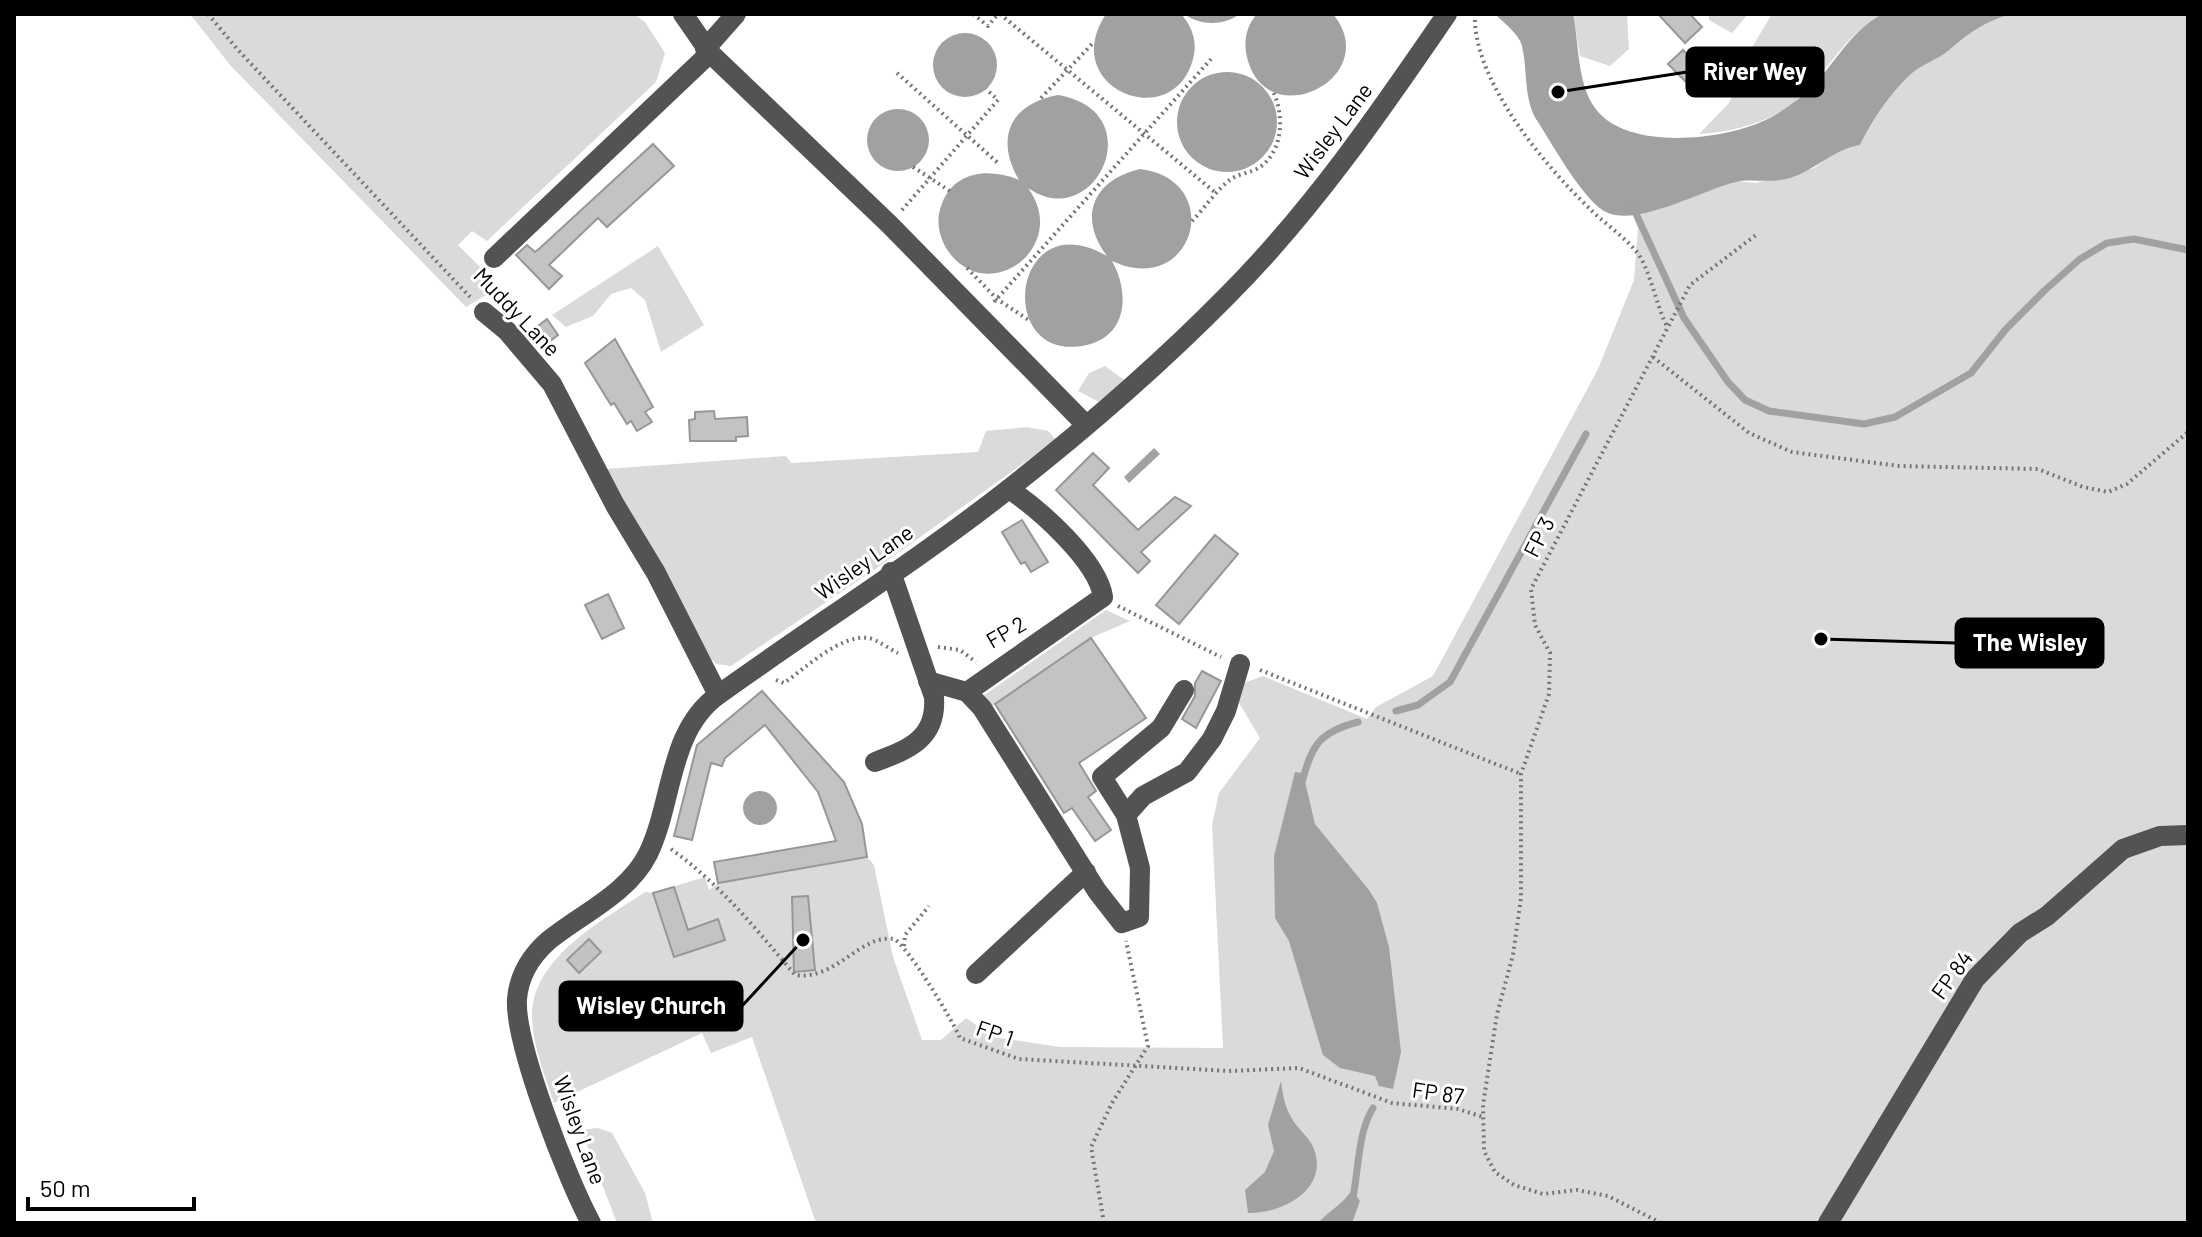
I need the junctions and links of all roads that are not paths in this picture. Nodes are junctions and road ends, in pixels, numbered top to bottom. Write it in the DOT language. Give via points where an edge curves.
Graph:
graph roads {
  1 [pos="683,14"];
  2 [pos="736,14"];
  3 [pos="1447,14"];
  4 [pos="708,51"];
  5 [pos="494,258"];
  6 [pos="484,312"];
  7 [pos="1085,424"];
  8 [pos="1009,489"];
  9 [pos="891,572"];
  10 [pos="1240,664"];
  11 [pos="928,681"];
  12 [pos="1184,690"];
  13 [pos="967,692"];
  14 [pos="718,695"];
  15 [pos="875,762"];
  16 [pos="1126,815"];
  17 [pos="2188,835"];
  18 [pos="1086,872"];
  19 [pos="976,974"];
  20 [pos="591,1223"];
  21 [pos="1828,1223"];
  1 -- 4 [label="street"];
  2 -- 4 [label="street"];
  3 -- 7 [label="street, Wisley Lane" via="1371,123 1257,264"];
  4 -- 5 [label="street"];
  4 -- 7 [label="street" via="890,225"];
  6 -- 14 [label="street, Muddy Lane" via="552,384"];
  7 -- 8 [label="street, Wisley Lane"];
  8 -- 9 [label="street, Wisley Lane"];
  8 -- 13 [label="street, FP 2" via="1037,508 1088,567 1103,597"];
  9 -- 11 [label="street"];
  9 -- 14 [label="street, Wisley Lane"];
  10 -- 16 [label="street" via="1212,739 1187,772 1143,796"];
  11 -- 13 [label="street"];
  11 -- 15 [label="street" via="935,713 931,728 906,750"];
  12 -- 16 [label="street" via="1161,728 1102,777"];
  13 -- 18 [label="street"];
  14 -- 20 [label="street, Wisley Lane" via="700,711 684,741 655,838 637,871 538,951 524,971 517,997 518,1021 544,1107"];
  16 -- 18 [label="street" via="1140,868 1139,917 1122,923"];
  17 -- 21 [label="street, FP 84" via="2160,836 2123,849 2004,947 1975,979"];
  18 -- 19 [label="street"];
}
